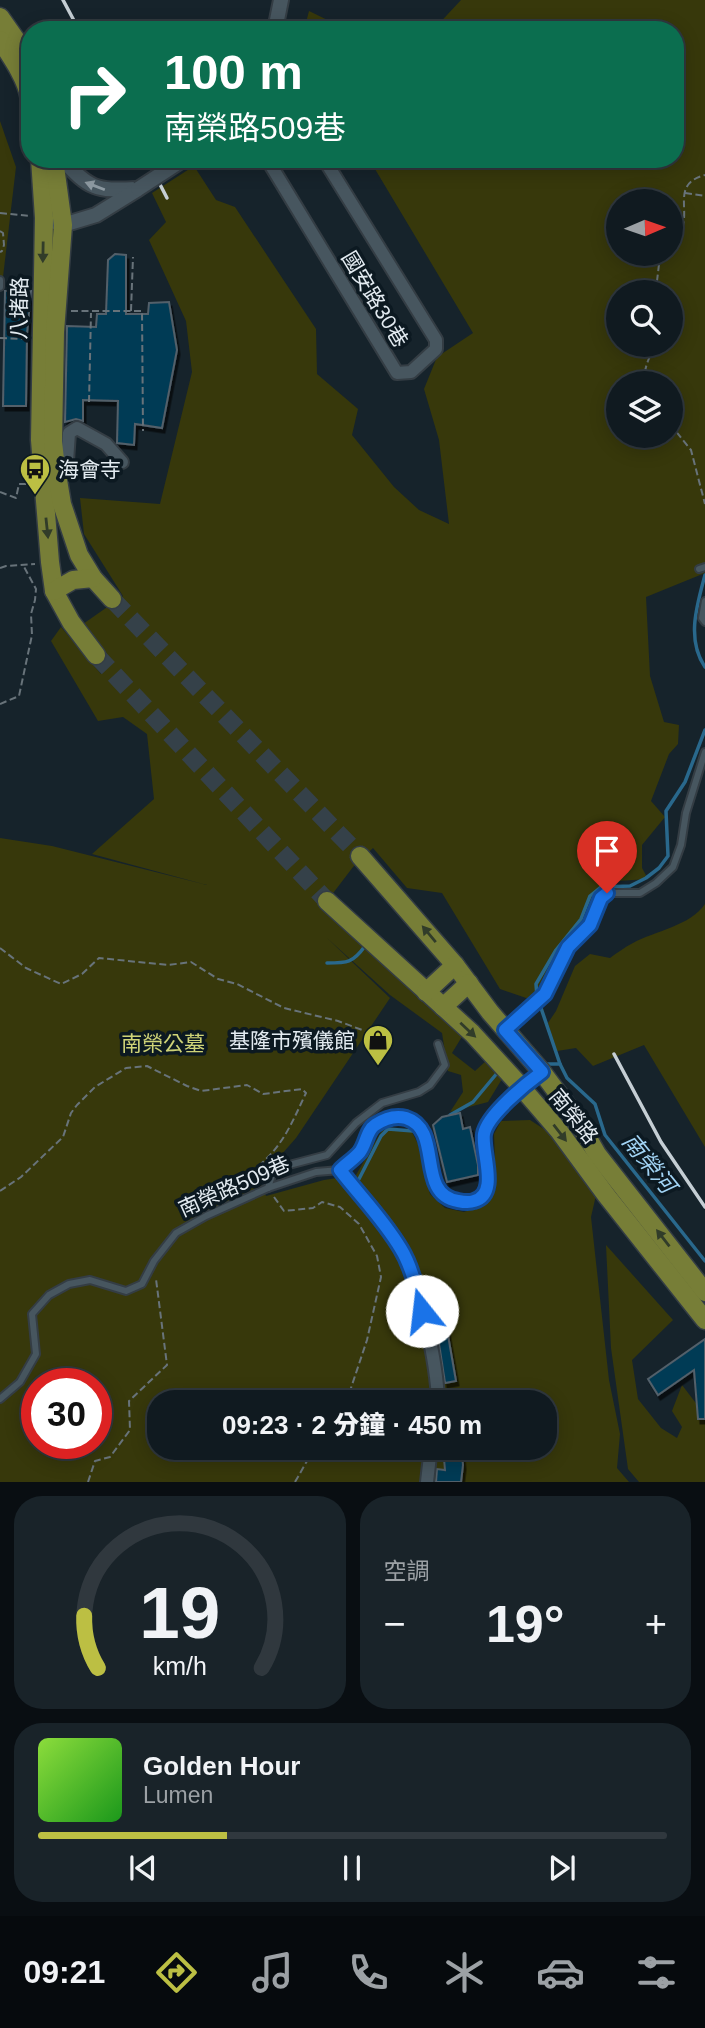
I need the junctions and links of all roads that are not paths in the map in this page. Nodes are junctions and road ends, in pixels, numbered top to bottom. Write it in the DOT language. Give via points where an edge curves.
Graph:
graph roads {
  1 [pos="281,0"];
  2 [pos="0,17"];
  3 [pos="277,21"];
  4 [pos="0,40"];
  5 [pos="21,47"];
  6 [pos="21,74"];
  7 [pos="41,168"];
  8 [pos="55,168"];
  9 [pos="70,168"];
  10 [pos="171,168"];
  11 [pos="272,168"];
  12 [pos="330,168"];
  13 [pos="138,190"];
  14 [pos="44,218"];
  15 [pos="63,225"];
  16 [pos="0,280"];
  17 [pos="0,286"];
  18 [pos="122,462"];
  19 [pos="56,468"];
  20 [pos="79,555"];
  21 [pos="50,562"];
  22 [pos="93,578"];
  23 [pos="54,591"];
  24 [pos="112,599"];
  25 [pos="705,601"];
  26 [pos="705,622"];
  27 [pos="96,655"];
  28 [pos="705,752"];
  29 [pos="360,856"];
  30 [pos="327,901"];
  31 [pos="455,965"];
  32 [pos="469,983"];
  33 [pos="426,992"];
  34 [pos="443,1007"];
  35 [pos="505,1030"];
  36 [pos="438,1044"];
  37 [pos="542,1072"];
  38 [pos="522,1087"];
  39 [pos="340,1170"];
  40 [pos="268,1188"];
  41 [pos="705,1292"];
  42 [pos="705,1320"];
  43 [pos="436,1390"];
  44 [pos="0,1399"];
  45 [pos="430,1460"];
  46 [pos="427,1482"];
  1 -- 3 [label="street"];
  2 -- 5 [label="main road"];
  4 -- 6 [label="main road"];
  7 -- 14 [label="main road, 八堵路"];
  8 -- 15 [label="main road, 八堵路"];
  13 -- 9 [label="street, one-way" via="105,191 83,182"];
  10 -- 13 [label="street, bridge"];
  11 -- 12 [label="street, 國安路30巷" via="397,373 411,372 436,349 436,340"];
  13 -- 15 [label="street" via="96,215"];
  14 -- 15 [label="street"];
  14 -- 21 [label="main road, 八堵路, one-way" via="40,440"];
  15 -- 19 [label="main road, 八堵路" via="56,310"];
  16 -- 17 [label="lane"];
  18 -- 19 [label="street" via="106,444 77,428 69,433 67,461"];
  19 -- 20 [label="main road, 八堵路"];
  20 -- 21 [label="main road" via="65,562"];
  20 -- 22 [label="main road, 八堵路"];
  21 -- 23 [label="main road, 八堵路"];
  22 -- 23 [label="main road" via="73,580"];
  22 -- 24 [label="main road, 八堵路"];
  23 -- 27 [label="main road, 八堵路"];
  25 -- 26 [label="lane"];
  28 -- 35 [label="lane" via="673,867 640,893 607,893 601,898 590,925 568,947 545,994"];
  31 -- 29 [label="main road, 南榮路, one-way"];
  30 -- 33 [label="main road, 南榮路"];
  31 -- 32 [label="main road, 南榮路"];
  31 -- 33 [label="main road"];
  32 -- 34 [label="main road"];
  32 -- 35 [label="main road, 南榮路"];
  33 -- 34 [label="main road, 南榮路"];
  34 -- 38 [label="main road, 南榮路, one-way"];
  35 -- 37 [label="main road, 南榮路"];
  36 -- 40 [label="lane" via="445,1065 430,1086 382,1103 327,1155 289,1165 272,1175"];
  37 -- 38 [label="street"];
  41 -- 37 [label="main road, 南榮路, one-way" via="597,1154 578,1119"];
  38 -- 39 [label="street" via="486,1126 488,1186 476,1201 450,1200 440,1191 432,1177 421,1128 402,1117 373,1126 359,1152"];
  38 -- 42 [label="main road, 南榮路, one-way"];
  39 -- 40 [label="lane, 南榮路509巷" via="316,1172"];
  39 -- 43 [label="street" via="403,1251 423,1315"];
  40 -- 44 [label="lane, 南榮路509巷" via="176,1233 142,1284 126,1291 90,1280 49,1295 32,1314 36,1354 20,1382"];
  45 -- 46 [label="street"];
}
